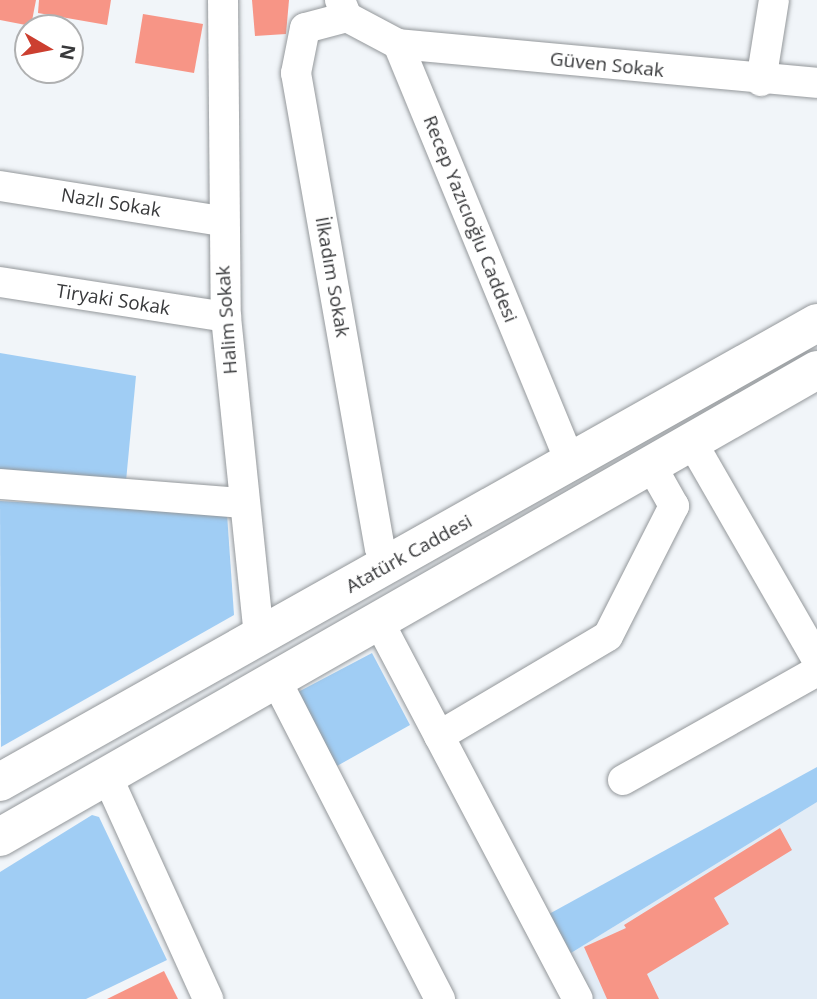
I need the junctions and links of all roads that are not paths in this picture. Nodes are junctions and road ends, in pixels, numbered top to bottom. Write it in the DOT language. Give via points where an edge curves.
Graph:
graph roads {
  1 [pos="223,0"];
  2 [pos="774,0"];
  3 [pos="344,9"];
  4 [pos="398,44"];
  5 [pos="761,81"];
  6 [pos="817,83"];
  7 [pos="0,186"];
  8 [pos="221,221"];
  9 [pos="0,282"];
  10 [pos="226,317"];
  11 [pos="817,323"];
  12 [pos="817,370"];
  13 [pos="693,444"];
  14 [pos="570,464"];
  15 [pos="652,467"];
  16 [pos="0,484"];
  17 [pos="241,503"];
  18 [pos="390,565"];
  19 [pos="379,622"];
  20 [pos="259,638"];
  21 [pos="817,660"];
  22 [pos="817,671"];
  23 [pos="276,680"];
  24 [pos="439,736"];
  25 [pos="107,776"];
  26 [pos="1,779"];
  27 [pos="623,780"];
  28 [pos="0,837"];
  29 [pos="208,999"];
  30 [pos="440,999"];
  31 [pos="578,999"];
  1 -- 8 [label="street, Halim Sokak"];
  2 -- 5 [label="street"];
  3 -- 4 [label="street"];
  3 -- 18 [label="street, İlkadım Sokak" via="306,29 296,73 380,548"];
  4 -- 5 [label="street, Güven Sokak"];
  4 -- 14 [label="street, Recep Yazıcıoğlu Caddesi"];
  5 -- 6 [label="street, Güven Sokak"];
  7 -- 8 [label="street, Nazlı Sokak"];
  8 -- 10 [label="street, Halim Sokak"];
  9 -- 10 [label="street, Tiryaki Sokak"];
  10 -- 17 [label="street, Halim Sokak"];
  11 -- 14 [label="main road, Atatürk Caddesi"];
  12 -- 13 [label="main road"];
  13 -- 15 [label="main road"];
  13 -- 21 [label="street"];
  14 -- 18 [label="main road, Atatürk Caddesi"];
  15 -- 19 [label="main road"];
  15 -- 24 [label="street" via="674,506 608,636"];
  16 -- 17 [label="street"];
  17 -- 20 [label="street, Halim Sokak"];
  18 -- 20 [label="main road, Atatürk Caddesi"];
  19 -- 23 [label="main road"];
  19 -- 24 [label="street"];
  20 -- 26 [label="main road, Atatürk Caddesi"];
  22 -- 27 [label="street"];
  23 -- 25 [label="main road"];
  23 -- 30 [label="street"];
  24 -- 31 [label="street"];
  25 -- 28 [label="main road"];
  25 -- 29 [label="street"];
}
